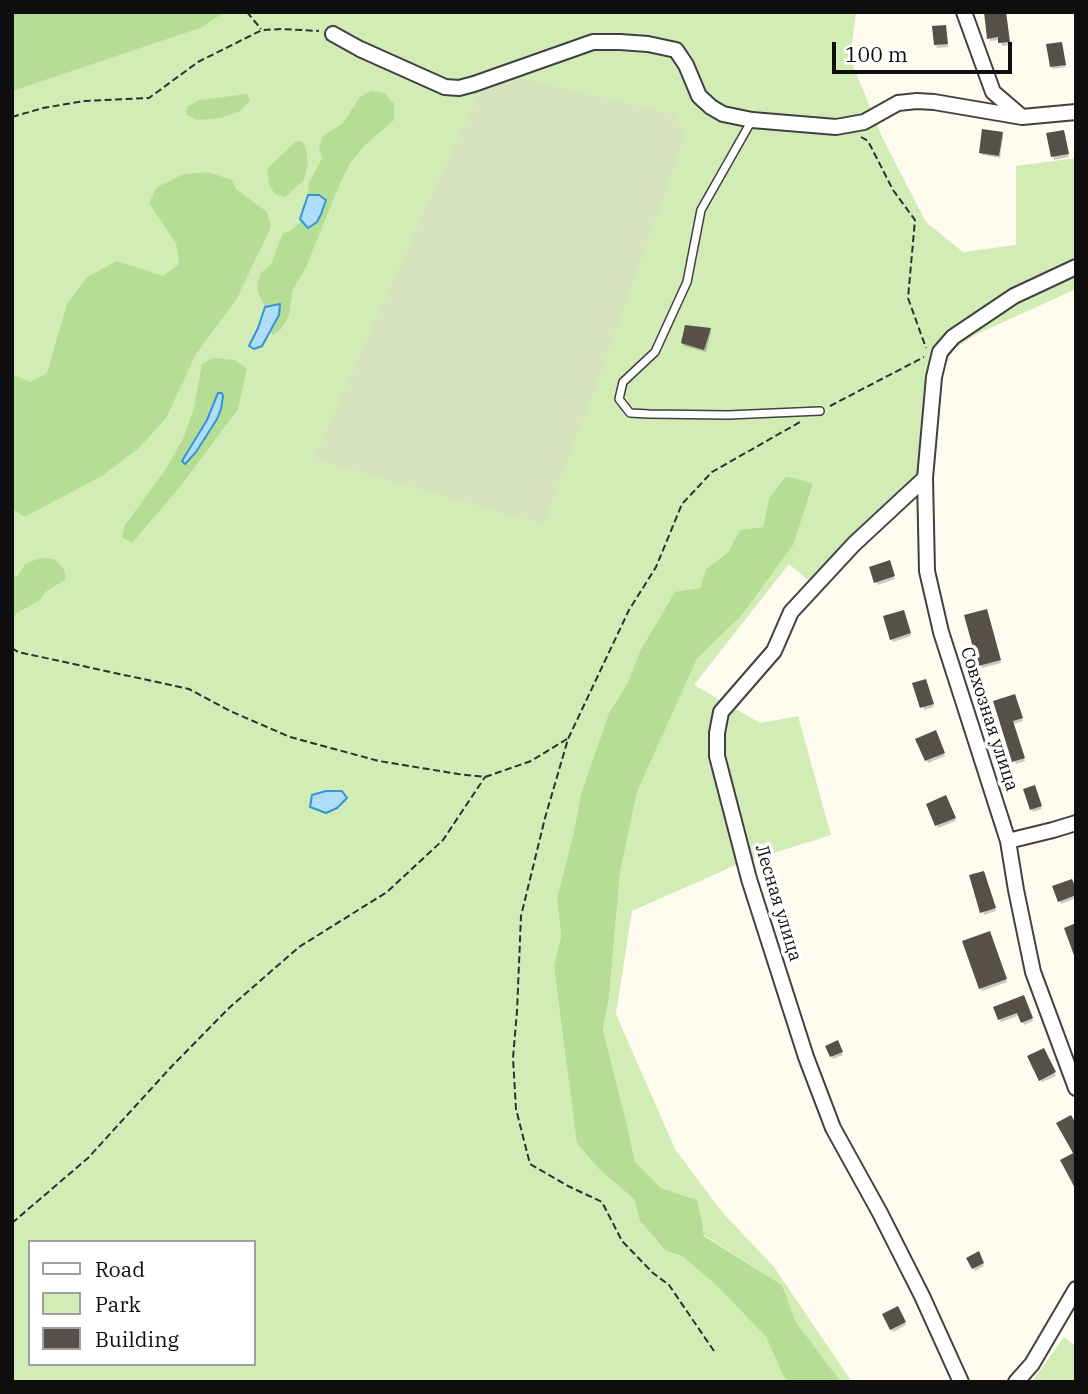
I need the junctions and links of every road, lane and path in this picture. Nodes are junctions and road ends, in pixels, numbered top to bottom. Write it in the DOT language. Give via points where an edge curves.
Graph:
graph roads {
  1 [pos="247,12"];
  2 [pos="964,12"];
  3 [pos="262,30"];
  4 [pos="333,34"];
  5 [pos="1076,111"];
  6 [pos="12,117"];
  7 [pos="1022,117"];
  8 [pos="752,120"];
  9 [pos="857,136"];
  10 [pos="1076,267"];
  11 [pos="820,411"];
  12 [pos="925,478"];
  13 [pos="12,648"];
  14 [pos="568,739"];
  15 [pos="485,776"];
  16 [pos="1076,823"];
  17 [pos="1008,841"];
  18 [pos="1076,1088"];
  19 [pos="12,1223"];
  20 [pos="1076,1289"];
  21 [pos="715,1351"];
  22 [pos="961,1382"];
  23 [pos="1016,1382"];
  1 -- 3 [label="path"];
  2 -- 7 [label="street" via="993,92"];
  3 -- 4 [label="path"];
  3 -- 6 [label="path" via="198,62 149,98 84,101"];
  4 -- 8 [label="street" via="452,88 593,42 648,44 677,50 699,96 711,107"];
  5 -- 7 [label="street"];
  7 -- 8 [label="street" via="917,101 898,103 864,122 835,127"];
  8 -- 11 [label="lane" via="701,211 687,282 655,352 622,382 619,399 630,413"];
  9 -- 11 [label="path" via="868,141 893,190 915,220 908,298 928,355"];
  10 -- 12 [label="street, Совхозная улица" via="1014,296 953,337 940,352 931,396"];
  11 -- 14 [label="path" via="712,472 682,505 656,567 629,610"];
  12 -- 17 [label="street, Совхозная улица" via="928,571 941,632"];
  12 -- 22 [label="street, Лесная улица" via="854,544 791,612 774,650 722,712 717,756 749,879 833,1128 922,1296"];
  13 -- 15 [label="path" via="188,689 290,737 379,761"];
  14 -- 15 [label="path" via="531,761"];
  14 -- 21 [label="path" via="521,916 513,1058 516,1109 530,1164 602,1202 622,1241 669,1285"];
  15 -- 19 [label="path" via="443,840 387,892 299,947 229,1008 88,1158"];
  16 -- 17 [label="street"];
  17 -- 18 [label="street, Совхозная улица" via="1033,972"];
  20 -- 23 [label="street" via="1032,1364"];
}
